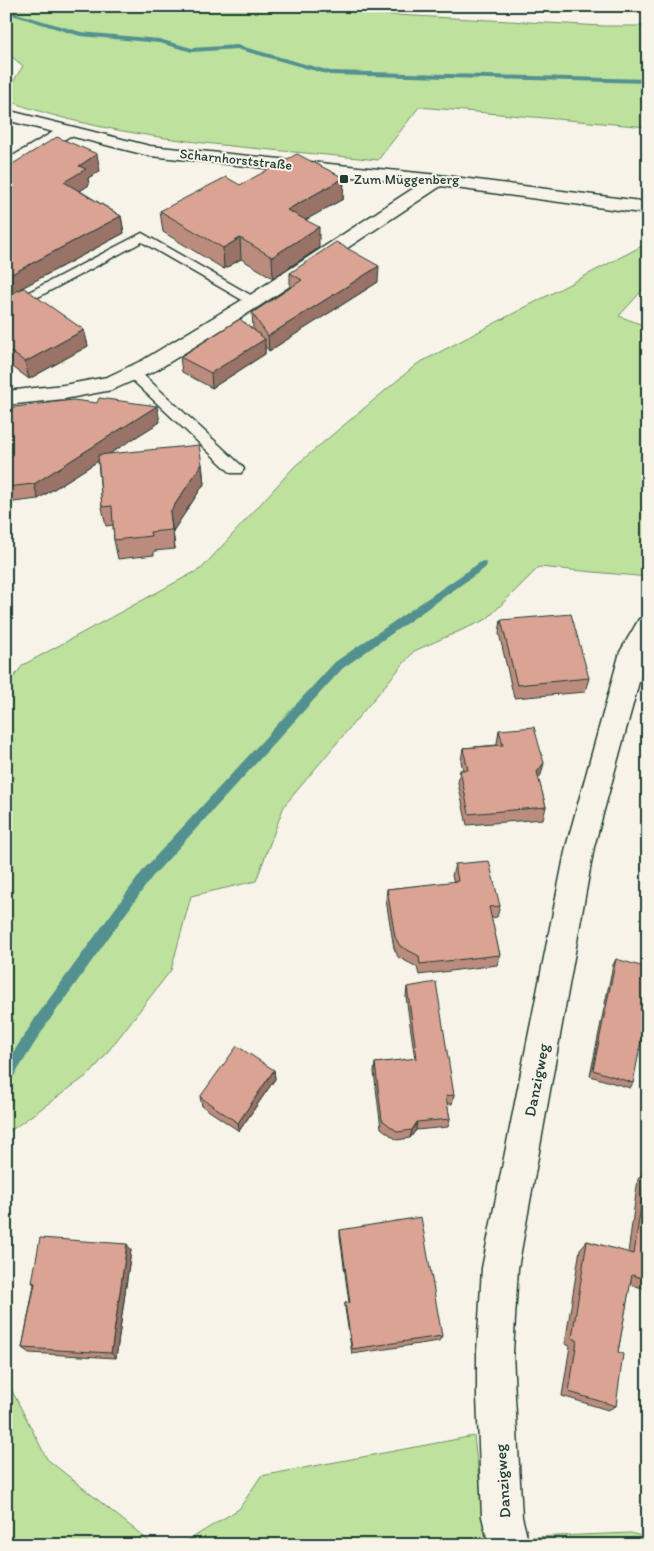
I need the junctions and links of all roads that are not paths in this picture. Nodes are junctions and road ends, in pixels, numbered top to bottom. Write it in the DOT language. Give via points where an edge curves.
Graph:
graph roads {
  1 [pos="6,115"];
  2 [pos="66,131"];
  3 [pos="6,168"];
  4 [pos="438,180"];
  5 [pos="648,208"];
  6 [pos="254,301"];
  7 [pos="6,310"];
  8 [pos="133,373"];
  9 [pos="6,398"];
  10 [pos="236,469"];
  11 [pos="648,626"];
  12 [pos="509,1545"];
  1 -- 2 [label="street, Scharnhorststraße"];
  2 -- 3 [label="street"];
  2 -- 4 [label="street, Scharnhorststraße" via="150,151"];
  4 -- 5 [label="street, Scharnhorststraße"];
  4 -- 6 [label="street"];
  6 -- 7 [label="lane" via="142,237"];
  6 -- 8 [label="street"];
  8 -- 9 [label="street" via="112,383"];
  8 -- 10 [label="lane"];
  11 -- 12 [label="street, Danzigweg" via="633,652 580,846 500,1268 496,1309 496,1397 502,1517"];
}
